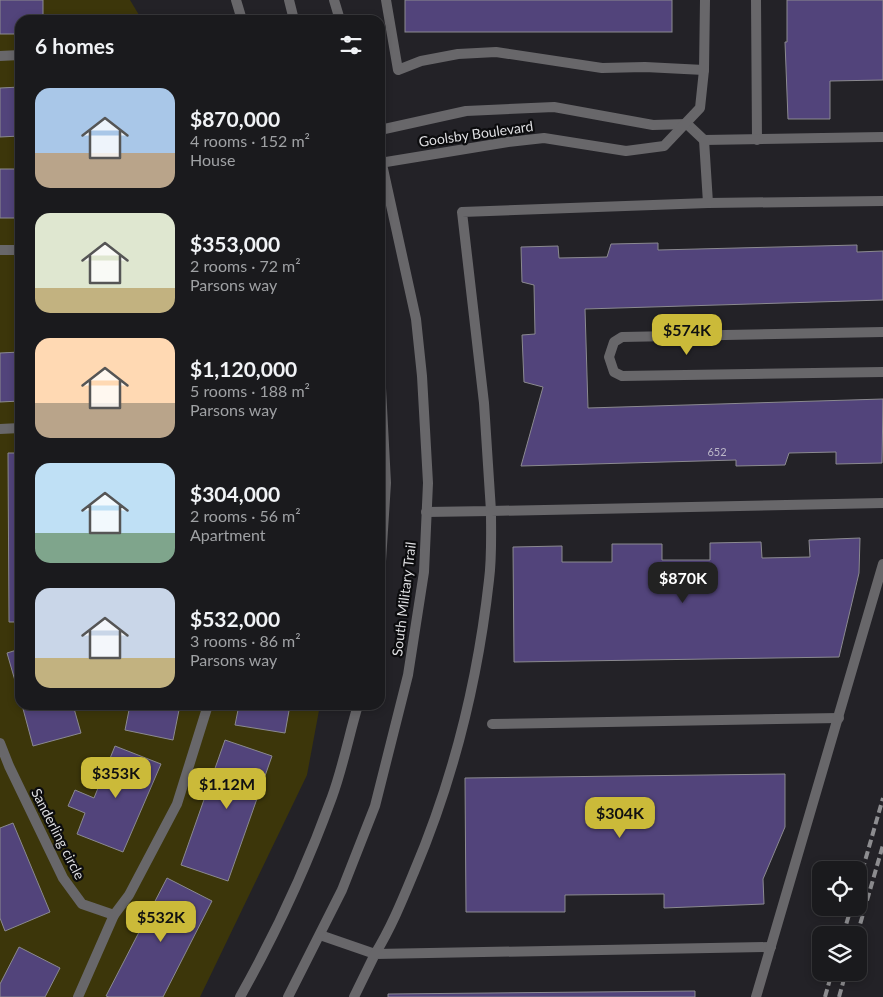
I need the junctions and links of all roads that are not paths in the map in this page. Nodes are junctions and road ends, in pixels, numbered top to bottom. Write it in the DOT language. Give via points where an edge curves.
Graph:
graph roads {
  1 [pos="236,0"];
  2 [pos="288,0"];
  3 [pos="334,0"];
  4 [pos="386,0"];
  5 [pos="705,0"];
  6 [pos="756,0"];
  7 [pos="240,15"];
  8 [pos="292,15"];
  9 [pos="338,15"];
  10 [pos="15,55"];
  11 [pos="0,56"];
  12 [pos="704,70"];
  13 [pos="686,124"];
  14 [pos="385,129"];
  15 [pos="883,137"];
  16 [pos="704,140"];
  17 [pos="757,140"];
  18 [pos="385,159"];
  19 [pos="385,178"];
  20 [pos="883,200"];
  21 [pos="708,203"];
  22 [pos="0,250"];
  23 [pos="15,250"];
  24 [pos="883,332"];
  25 [pos="883,372"];
  26 [pos="15,428"];
  27 [pos="0,429"];
  28 [pos="385,464"];
  29 [pos="385,499"];
  30 [pos="883,503"];
  31 [pos="491,511"];
  32 [pos="426,512"];
  33 [pos="883,564"];
  34 [pos="206,710"];
  35 [pos="357,710"];
  36 [pos="838,718"];
  37 [pos="492,724"];
  38 [pos="0,743"];
  39 [pos="114,915"];
  40 [pos="320,935"];
  41 [pos="772,947"];
  42 [pos="375,954"];
  43 [pos="78,997"];
  44 [pos="240,997"];
  45 [pos="288,997"];
  46 [pos="354,997"];
  47 [pos="756,997"];
  1 -- 7 [label="street"];
  2 -- 8 [label="street"];
  3 -- 9 [label="street"];
  4 -- 12 [label="street" via="398,70 430,59 496,52 602,68 645,66"];
  5 -- 12 [label="street, Goolsby Boulevard"];
  6 -- 17 [label="street"];
  10 -- 11 [label="street"];
  12 -- 13 [label="street, Goolsby Boulevard" via="700,108"];
  13 -- 14 [label="street, Goolsby Boulevard" via="653,125 554,107 466,111"];
  13 -- 16 [label="street"];
  13 -- 18 [label="street, Goolsby Boulevard" via="664,146 626,152 544,138"];
  15 -- 17 [label="street"];
  16 -- 17 [label="street"];
  16 -- 21 [label="street"];
  19 -- 32 [label="street, South Military Trail" via="416,319 428,483"];
  20 -- 21 [label="street"];
  21 -- 31 [label="street" via="462,212 484,403"];
  22 -- 23 [label="street"];
  24 -- 25 [label="street" via="622,337 614,342 609,357 614,372 622,376"];
  26 -- 27 [label="street"];
  28 -- 29 [label="street, South Military Trail"];
  30 -- 31 [label="street"];
  31 -- 32 [label="street"];
  31 -- 42 [label="street" via="490,578 475,668 455,756 435,822 389,931"];
  32 -- 40 [label="street, South Military Trail" via="424,572 408,675 375,806 342,890"];
  33 -- 36 [label="street"];
  34 -- 39 [label="street" via="177,804"];
  35 -- 44 [label="street" via="333,795 304,868"];
  36 -- 37 [label="street"];
  36 -- 41 [label="street"];
  38 -- 39 [label="street, Sanderling circle" via="63,878 82,904"];
  39 -- 43 [label="street"];
  40 -- 42 [label="street"];
  40 -- 45 [label="street, South Military Trail"];
  41 -- 42 [label="street"];
  41 -- 47 [label="street"];
  42 -- 46 [label="street"];
}
